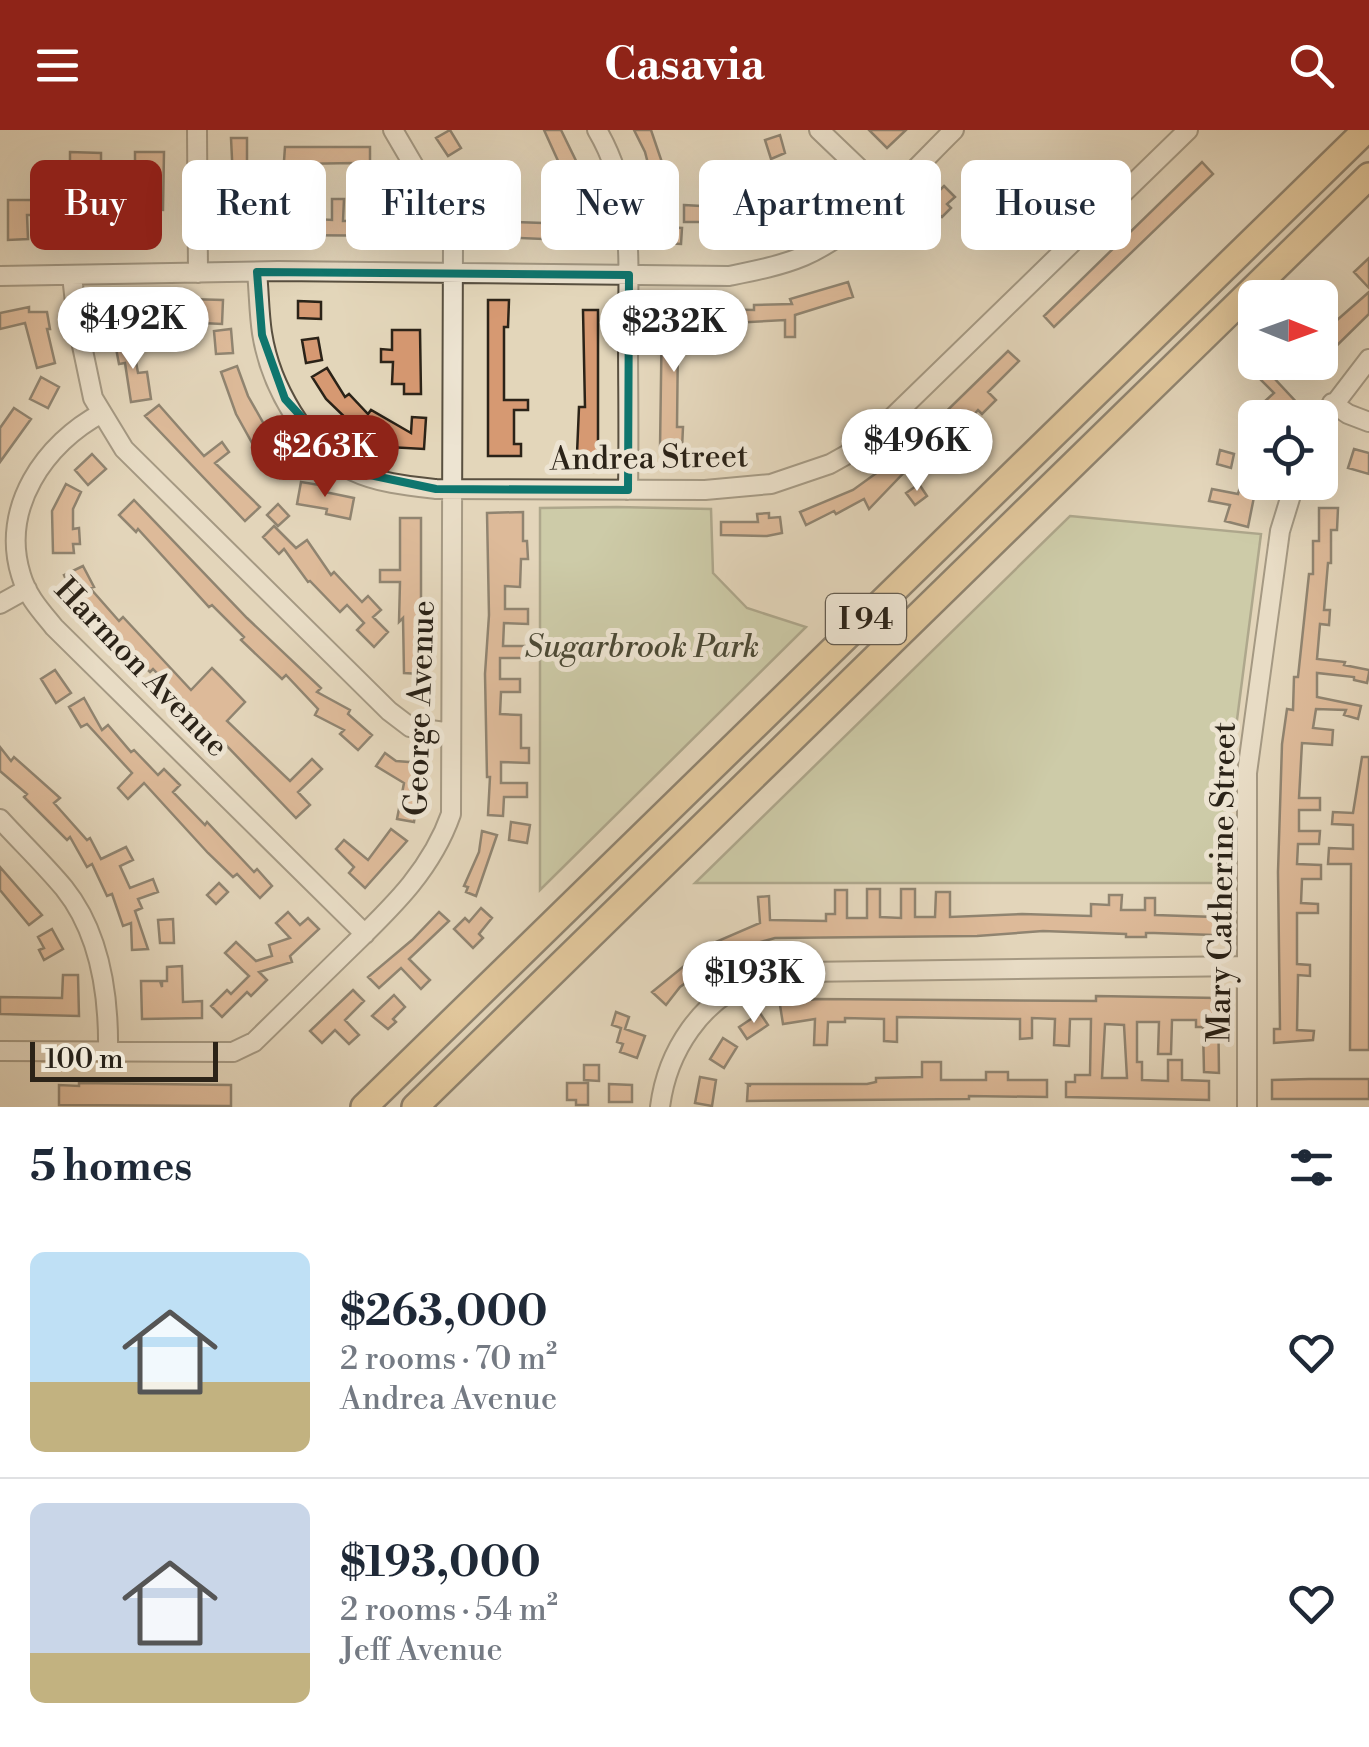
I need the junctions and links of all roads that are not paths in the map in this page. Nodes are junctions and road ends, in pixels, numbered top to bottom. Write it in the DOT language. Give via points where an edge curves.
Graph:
graph roads {
  1 [pos="197,130"];
  2 [pos="393,130"];
  3 [pos="597,130"];
  4 [pos="820,130"];
  5 [pos="954,130"];
  6 [pos="1188,130"];
  7 [pos="1366,130"];
  8 [pos="851,160"];
  9 [pos="923,160"];
  10 [pos="1369,176"];
  11 [pos="815,250"];
  12 [pos="257,272"];
  13 [pos="453,272"];
  14 [pos="198,273"];
  15 [pos="72,275"];
  16 [pos="629,275"];
  17 [pos="0,276"];
  18 [pos="1369,359"];
  19 [pos="1335,400"];
  20 [pos="1338,406"];
  21 [pos="102,413"];
  22 [pos="1369,422"];
  23 [pos="454,489"];
  24 [pos="628,490"];
  25 [pos="1289,500"];
  26 [pos="27,590"];
  27 [pos="0,604"];
  28 [pos="451,734"];
  29 [pos="0,819"];
  30 [pos="364,934"];
  31 [pos="1246,966"];
  32 [pos="0,1051"];
  33 [pos="108,1052"];
  34 [pos="364,1107"];
  35 [pos="416,1107"];
  36 [pos="660,1107"];
  37 [pos="1246,1107"];
  1 -- 14 [label="street"];
  2 -- 13 [label="street, George Avenue" via="448,224"];
  3 -- 16 [label="street" via="627,208"];
  4 -- 8 [label="street"];
  5 -- 9 [label="street"];
  6 -- 24 [label="street, Andrea Street" via="864,445 771,484"];
  7 -- 34 [label="highway, I 94"];
  10 -- 35 [label="highway, I 94"];
  11 -- 16 [label="street" via="728,276"];
  12 -- 13 [label="street"];
  12 -- 14 [label="street"];
  12 -- 23 [label="street, Andrea Street" via="262,336 274,374 310,436 351,471 406,486"];
  13 -- 16 [label="street"];
  13 -- 23 [label="street, George Avenue"];
  14 -- 15 [label="street"];
  15 -- 17 [label="street"];
  15 -- 21 [label="street" via="87,372"];
  16 -- 24 [label="street"];
  18 -- 19 [label="street"];
  20 -- 22 [label="street"];
  21 -- 26 [label="street, Harmon Avenue" via="62,438 27,492 16,552"];
  21 -- 28 [label="street" via="124,449 389,711 410,726"];
  23 -- 24 [label="street, Andrea Street"];
  23 -- 28 [label="street, George Avenue"];
  25 -- 31 [label="street, Mary Catherine Street" via="1247,772"];
  26 -- 27 [label="street"];
  26 -- 30 [label="street, Harmon Avenue" via="54,627"];
  28 -- 30 [label="street, George Avenue" via="451,814 443,838 404,896"];
  29 -- 33 [label="street" via="66,891 88,930 104,978"];
  30 -- 33 [label="street, George Avenue" via="244,1048"];
  31 -- 36 [label="street" via="758,978 727,993 684,1036"];
  31 -- 37 [label="street, Mary Catherine Street"];
  32 -- 33 [label="street, George Avenue"];
}
